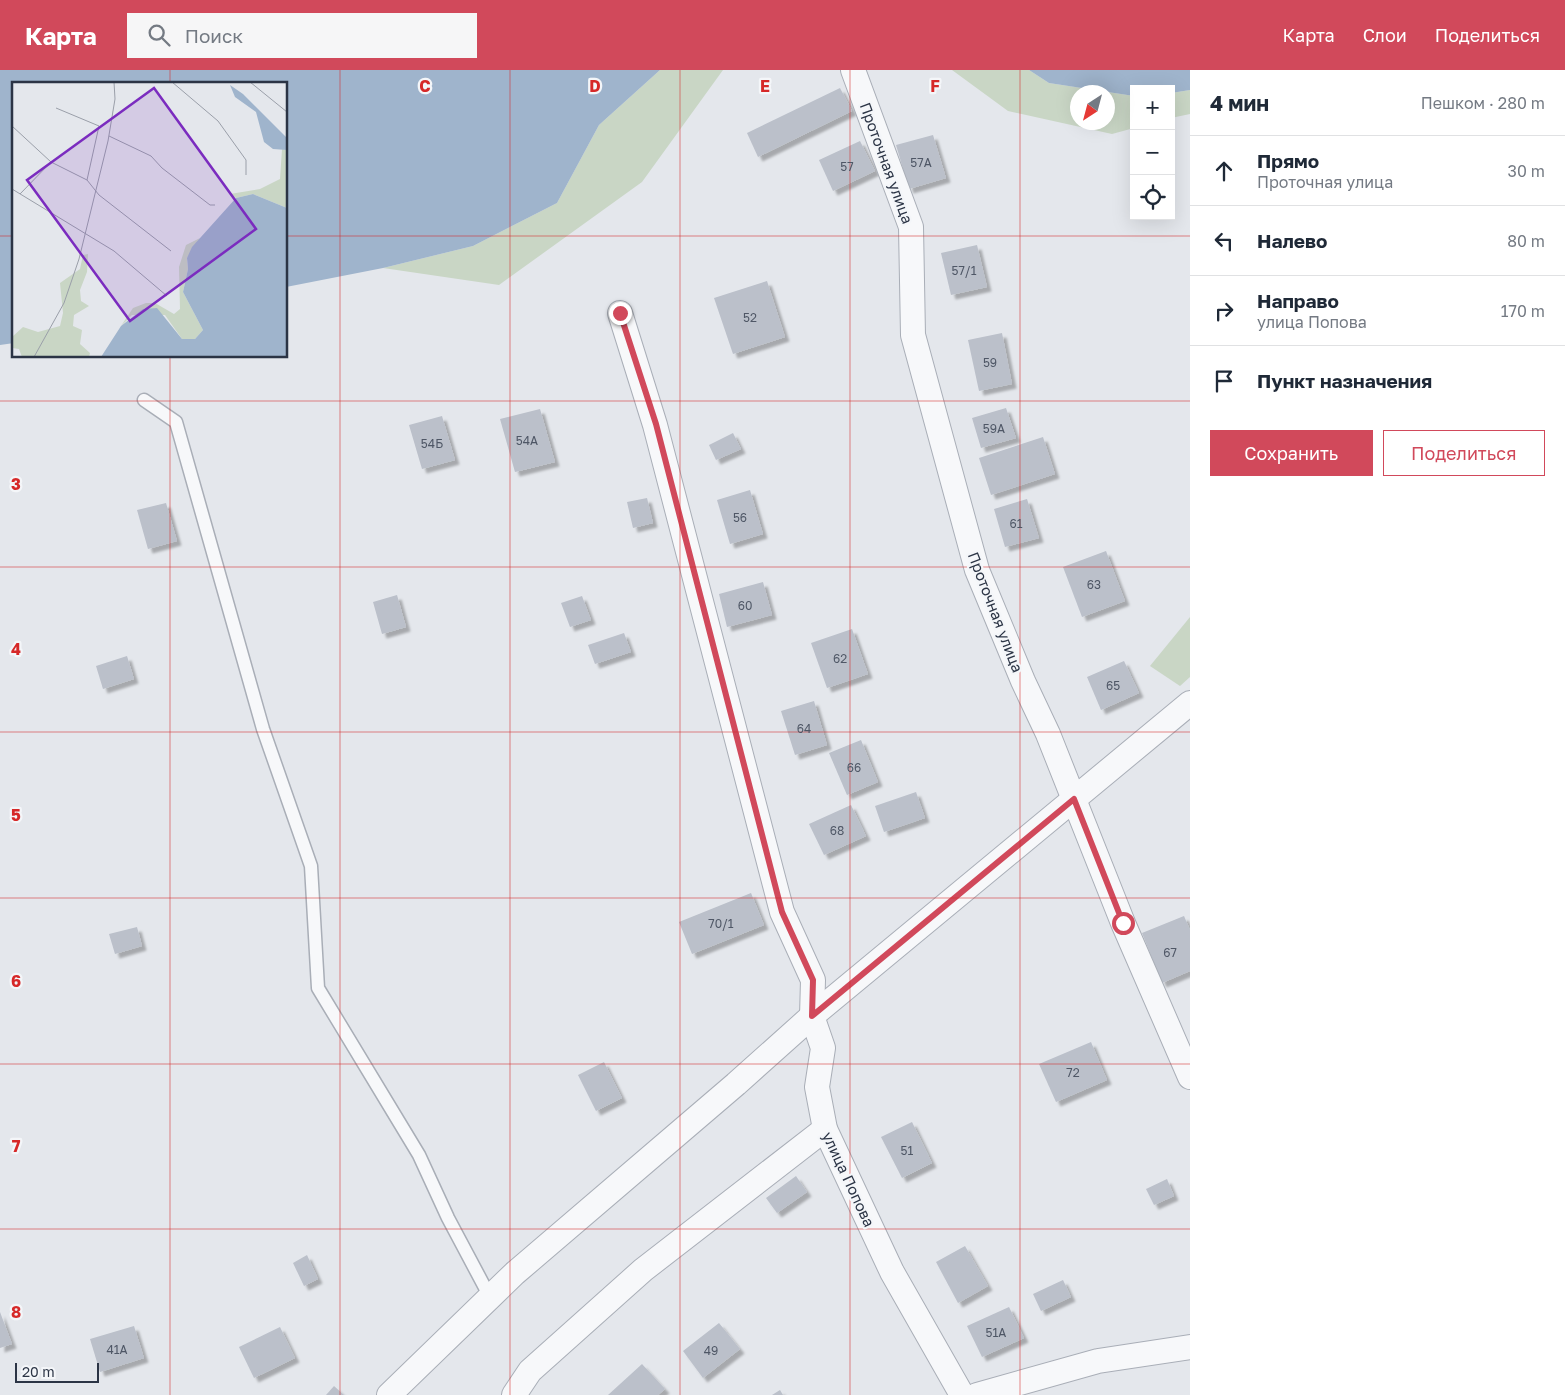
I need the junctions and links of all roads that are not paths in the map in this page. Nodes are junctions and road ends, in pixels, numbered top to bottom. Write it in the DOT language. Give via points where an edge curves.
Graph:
graph roads {
  1 [pos="853,70"];
  2 [pos="620,313"];
  3 [pos="144,400"];
  4 [pos="1190,703"];
  5 [pos="1074,799"];
  6 [pos="812,1016"];
  7 [pos="1190,1076"];
  8 [pos="825,1129"];
  9 [pos="490,1298"];
  10 [pos="1190,1347"];
  11 [pos="389,1395"];
  12 [pos="514,1395"];
  13 [pos="962,1395"];
  14 [pos="977,1395"];
  1 -- 5 [label="street, Проточная улица" via="911,227 913,335 977,570"];
  2 -- 6 [label="street, улица Попова" via="656,424 782,912 813,980"];
  3 -- 9 [label="lane" via="176,422 263,729 311,866 318,988 419,1155"];
  4 -- 5 [label="street"];
  5 -- 6 [label="street"];
  5 -- 7 [label="street, Проточная улица" via="1123,923"];
  6 -- 8 [label="street, улица Попова" via="824,1048 817,1087"];
  6 -- 9 [label="street"];
  8 -- 12 [label="street" via="644,1270 530,1371"];
  8 -- 13 [label="street, улица Попова" via="892,1272"];
  9 -- 11 [label="street"];
  10 -- 14 [label="street" via="1098,1361"];
}
